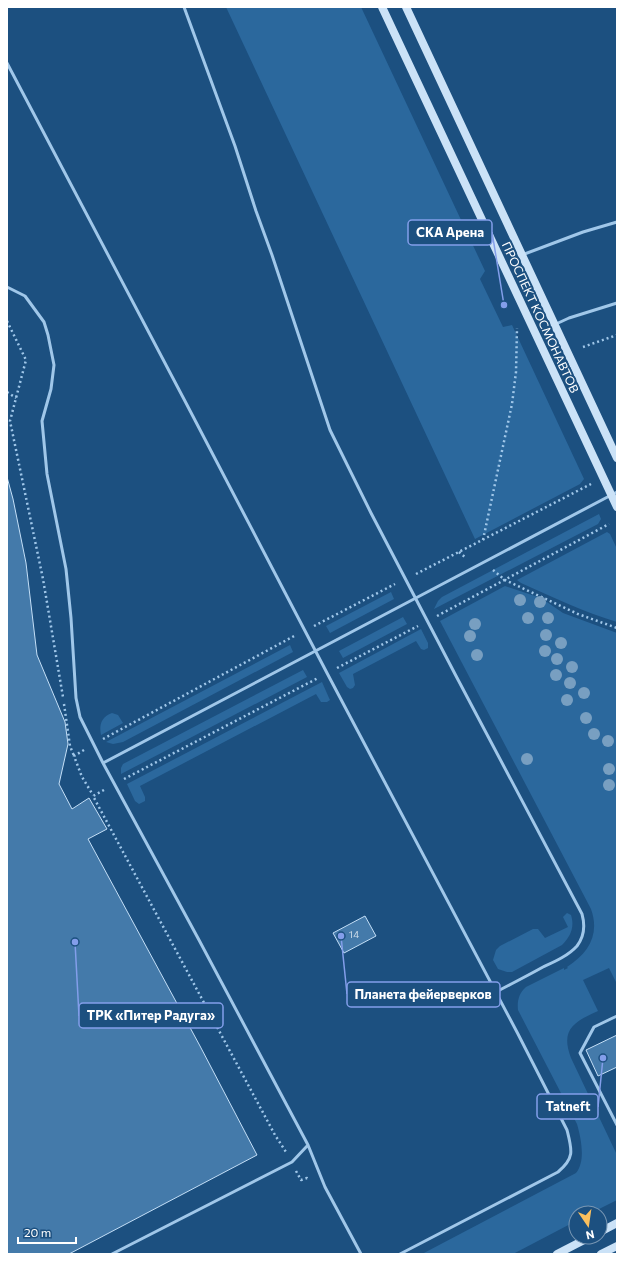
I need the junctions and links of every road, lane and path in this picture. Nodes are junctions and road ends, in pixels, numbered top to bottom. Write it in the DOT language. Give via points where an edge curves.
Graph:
graph roads {
  1 [pos="184,7"];
  2 [pos="382,7"];
  3 [pos="406,7"];
  4 [pos="7,63"];
  5 [pos="617,222"];
  6 [pos="522,255"];
  7 [pos="7,287"];
  8 [pos="617,303"];
  9 [pos="7,320"];
  10 [pos="517,325"];
  11 [pos="555,325"];
  12 [pos="617,335"];
  13 [pos="583,347"];
  14 [pos="7,392"];
  15 [pos="16,398"];
  16 [pos="617,458"];
  17 [pos="592,484"];
  18 [pos="614,494"];
  19 [pos="617,507"];
  20 [pos="609,524"];
  21 [pos="483,540"];
  22 [pos="488,560"];
  23 [pos="416,574"];
  24 [pos="505,580"];
  25 [pos="399,582"];
  26 [pos="416,598"];
  27 [pos="436,616"];
  28 [pos="420,625"];
  29 [pos="617,628"];
  30 [pos="305,631"];
  31 [pos="316,651"];
  32 [pos="327,674"];
  33 [pos="102,740"];
  34 [pos="84,750"];
  35 [pos="74,756"];
  36 [pos="103,763"];
  37 [pos="123,780"];
  38 [pos="104,790"];
  39 [pos="94,796"];
  40 [pos="496,992"];
  41 [pos="617,1016"];
  42 [pos="617,1125"];
  43 [pos="308,1145"];
  44 [pos="283,1149"];
  45 [pos="617,1223"];
  46 [pos="608,1228"];
  47 [pos="574,1245"];
  48 [pos="617,1246"];
  49 [pos="112,1254"];
  50 [pos="361,1254"];
  51 [pos="400,1254"];
  52 [pos="557,1254"];
  53 [pos="601,1254"];
  1 -- 26 [label="lane" via="236,146 330,430"];
  2 -- 18 [label="street, ПРОСПЕКТ КОСМОНАВТОВ"];
  3 -- 6 [label="street, ПРОСПЕКТ КОСМОНАВТОВ"];
  4 -- 30 [label="lane"];
  5 -- 6 [label="lane"];
  6 -- 11 [label="street, ПРОСПЕКТ КОСМОНАВТОВ"];
  7 -- 36 [label="lane" via="25,296 44,322 53,358 51,389 42,422 47,474 66,569 76,698 80,717"];
  8 -- 11 [label="lane"];
  9 -- 15 [label="path" via="26,360"];
  10 -- 21 [label="path" via="512,404"];
  11 -- 16 [label="street, ПРОСПЕКТ КОСМОНАВТОВ"];
  12 -- 13 [label="path"];
  14 -- 15 [label="path"];
  15 -- 35 [label="path" via="10,421 43,579 70,746"];
  17 -- 21 [label="path"];
  18 -- 19 [label="street, ПРОСПЕКТ КОСМОНАВТОВ"];
  18 -- 22 [label="lane"];
  20 -- 24 [label="path"];
  21 -- 23 [label="path"];
  22 -- 24 [label="path" via="493,570"];
  22 -- 26 [label="lane"];
  24 -- 27 [label="path"];
  24 -- 29 [label="path" via="578,614"];
  25 -- 30 [label="path"];
  26 -- 31 [label="lane"];
  26 -- 40 [label="lane" via="584,922 580,940 565,956"];
  28 -- 32 [label="path"];
  30 -- 31 [label="lane"];
  30 -- 33 [label="path"];
  31 -- 32 [label="lane"];
  31 -- 36 [label="lane"];
  32 -- 37 [label="path"];
  32 -- 40 [label="lane"];
  34 -- 35 [label="path"];
  35 -- 39 [label="path" via="82,777"];
  36 -- 43 [label="lane"];
  38 -- 39 [label="path"];
  39 -- 44 [label="path"];
  40 -- 51 [label="lane" via="563,1120 571,1157 558,1172"];
  41 -- 42 [label="lane" via="594,1027 580,1053"];
  43 -- 49 [label="lane" via="292,1162"];
  43 -- 50 [label="lane" via="325,1187"];
  45 -- 46 [label="street"];
  47 -- 52 [label="street"];
  48 -- 53 [label="street"];
}
